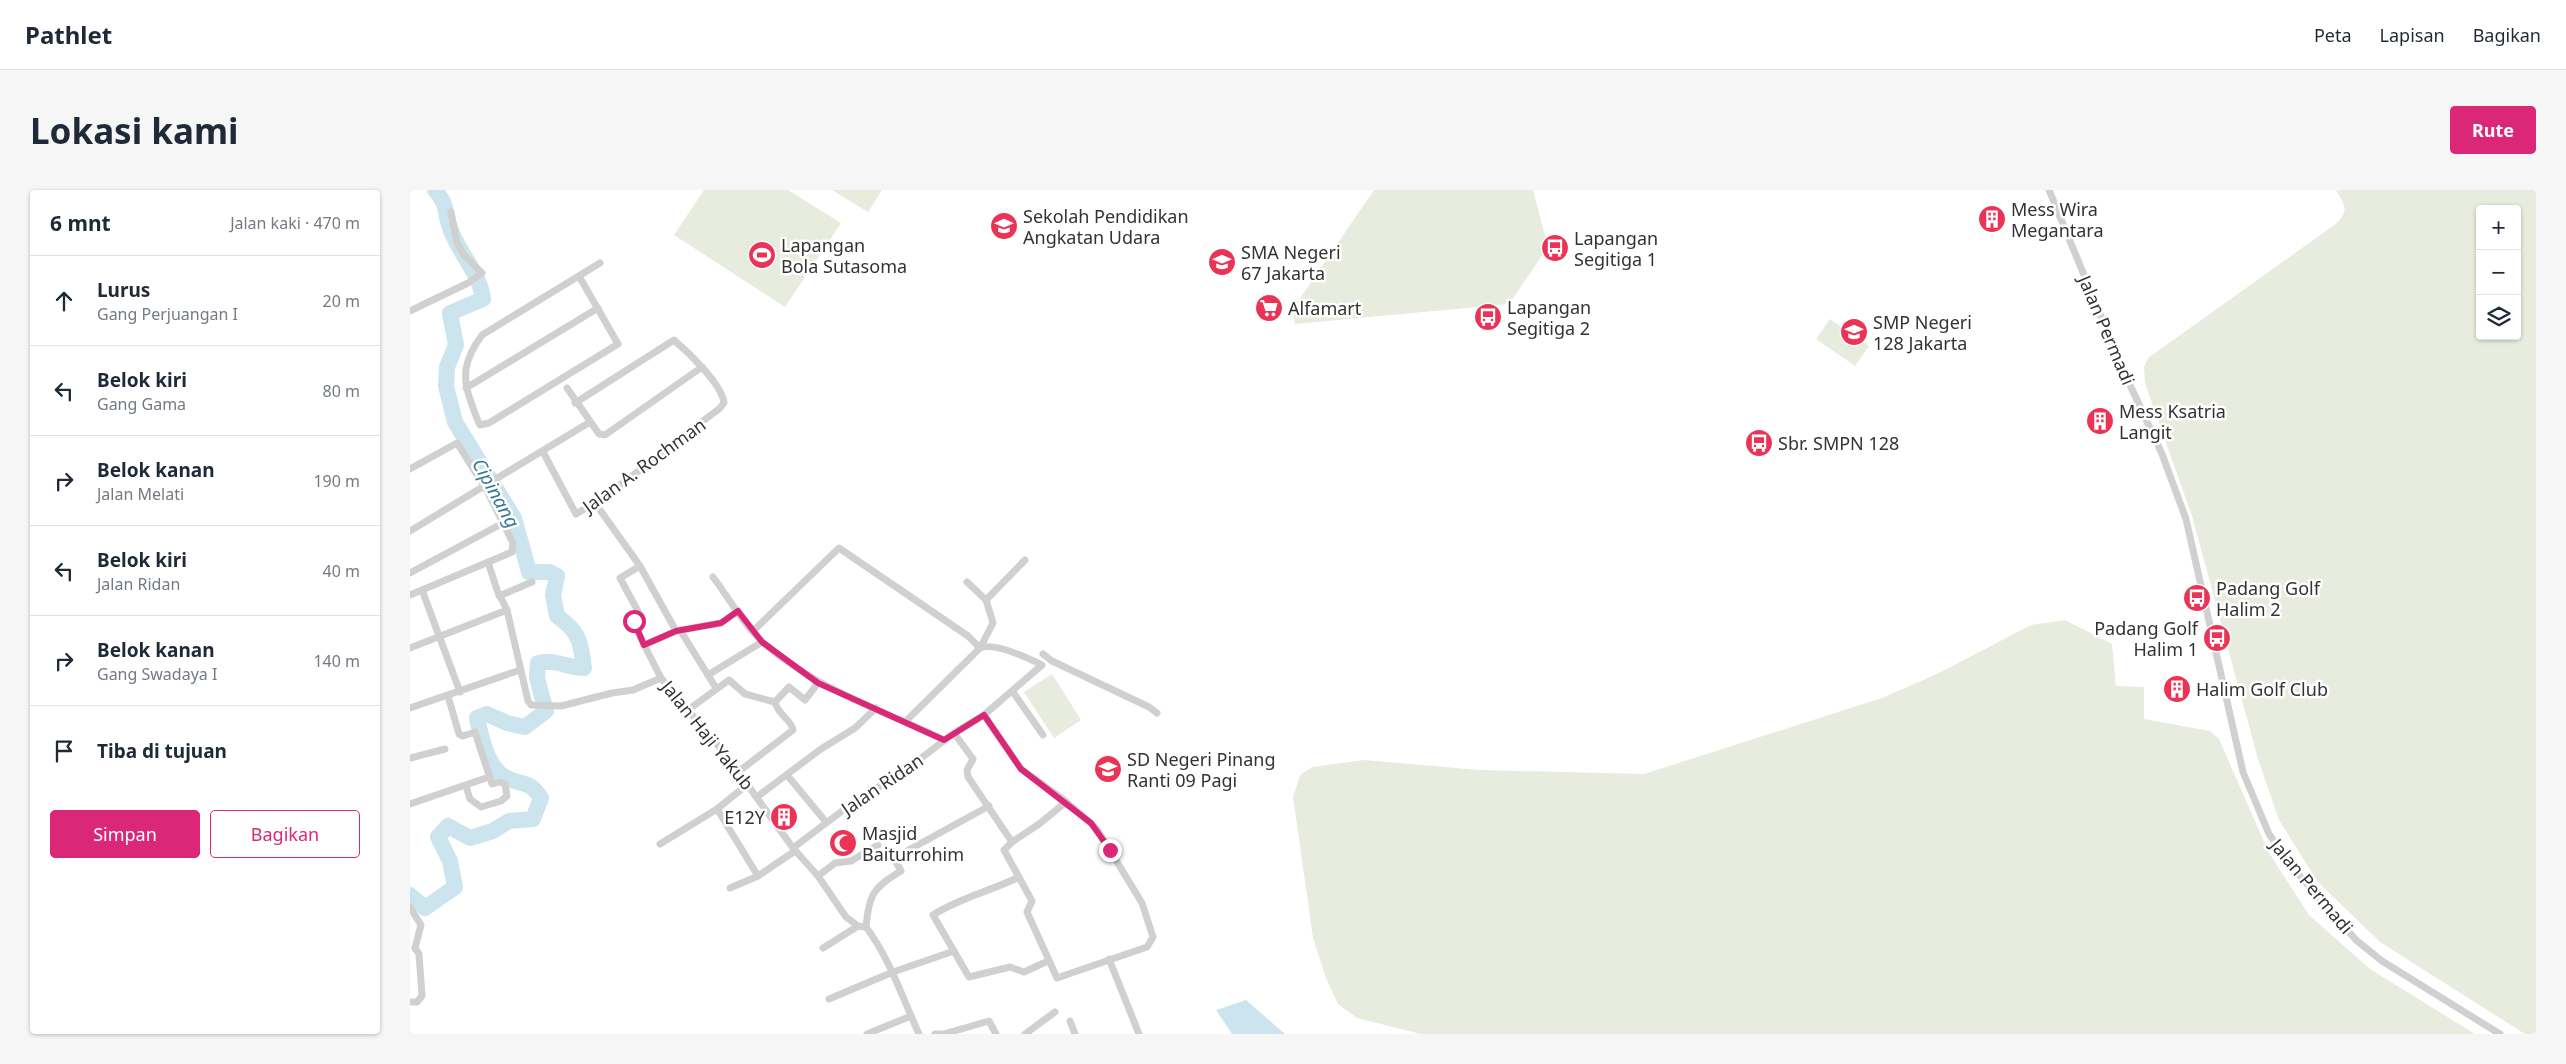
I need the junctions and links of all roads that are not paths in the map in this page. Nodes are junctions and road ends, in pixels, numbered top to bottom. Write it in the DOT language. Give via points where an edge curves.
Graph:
graph roads {
  1 [pos="2049,190"];
  2 [pos="450,212"];
  3 [pos="600,263"];
  4 [pos="579,276"];
  5 [pos="598,308"];
  6 [pos="410,311"];
  7 [pos="702,367"];
  8 [pos="466,388"];
  9 [pos="566,388"];
  10 [pos="576,403"];
  11 [pos="590,422"];
  12 [pos="543,452"];
  13 [pos="410,469"];
  14 [pos="484,486"];
  15 [pos="596,506"];
  16 [pos="503,523"];
  17 [pos="410,531"];
  18 [pos="1025,560"];
  19 [pos="488,562"];
  20 [pos="640,566"];
  21 [pos="410,573"];
  22 [pos="713,577"];
  23 [pos="532,582"];
  24 [pos="967,582"];
  25 [pos="422,590"];
  26 [pos="410,594"];
  27 [pos="500,596"];
  28 [pos="986,600"];
  29 [pos="507,610"];
  30 [pos="738,611"];
  31 [pos="678,631"];
  32 [pos="754,631"];
  33 [pos="440,637"];
  34 [pos="762,642"];
  35 [pos="644,645"];
  36 [pos="410,648"];
  37 [pos="980,648"];
  38 [pos="1042,654"];
  39 [pos="520,670"];
  40 [pos="708,676"];
  41 [pos="660,678"];
  42 [pos="818,683"];
  43 [pos="716,688"];
  44 [pos="460,692"];
  45 [pos="1013,692"];
  46 [pos="448,696"];
  47 [pos="775,702"];
  48 [pos="410,708"];
  49 [pos="876,708"];
  50 [pos="688,710"];
  51 [pos="1157,713"];
  52 [pos="984,715"];
  53 [pos="906,721"];
  54 [pos="954,733"];
  55 [pos="1043,735"];
  56 [pos="944,740"];
  57 [pos="445,749"];
  58 [pos="410,758"];
  59 [pos="738,772"];
  60 [pos="787,775"];
  61 [pos="489,777"];
  62 [pos="748,784"];
  63 [pos="466,786"];
  64 [pos="758,796"];
  65 [pos="1066,802"];
  66 [pos="410,804"];
  67 [pos="989,806"];
  68 [pos="717,810"];
  69 [pos="826,822"];
  70 [pos="1012,842"];
  71 [pos="660,844"];
  72 [pos="878,845"];
  73 [pos="794,849"];
  74 [pos="758,876"];
  75 [pos="818,876"];
  76 [pos="1020,877"];
  77 [pos="730,888"];
  78 [pos="410,907"];
  79 [pos="862,926"];
  80 [pos="413,948"];
  81 [pos="823,948"];
  82 [pos="954,951"];
  83 [pos="1109,959"];
  84 [pos="1048,961"];
  85 [pos="893,972"];
  86 [pos="829,999"];
  87 [pos="410,1002"];
  88 [pos="1054,1012"];
  89 [pos="911,1016"];
  90 [pos="1070,1021"];
  91 [pos="867,1034"];
  92 [pos="919,1034"];
  93 [pos="935,1034"];
  94 [pos="947,1034"];
  95 [pos="996,1034"];
  96 [pos="1026,1034"];
  97 [pos="1075,1034"];
  98 [pos="1139,1034"];
  99 [pos="2500,1034"];
  1 -- 99 [label="street, Jalan Permadi" via="2124,372 2162,454 2186,519 2243,772 2269,834 2304,882 2366,948 2422,987"];
  2 -- 6 [label="street" via="456,243 482,273 468,284"];
  3 -- 4 [label="street"];
  4 -- 5 [label="street"];
  4 -- 8 [label="street" via="482,335 466,364"];
  5 -- 8 [label="street"];
  5 -- 8 [label="street" via="618,344 483,426"];
  7 -- 10 [label="street" via="671,340"];
  7 -- 11 [label="street" via="605,435 599,434"];
  7 -- 15 [label="street, Jalan A. Rochman" via="724,403"];
  9 -- 10 [label="street"];
  10 -- 11 [label="street"];
  11 -- 12 [label="street"];
  12 -- 14 [label="street"];
  12 -- 15 [label="street, Jalan A. Rochman" via="576,514"];
  13 -- 14 [label="street" via="456,443"];
  14 -- 16 [label="street"];
  14 -- 17 [label="street"];
  15 -- 20 [label="street"];
  16 -- 19 [label="street" via="514,550"];
  16 -- 21 [label="street"];
  18 -- 28 [label="street"];
  19 -- 25 [label="street"];
  19 -- 27 [label="street"];
  20 -- 31 [label="street"];
  20 -- 35 [label="street, Jalan Haji Yakub" via="620,578 640,615 633,623"];
  22 -- 30 [label="street"];
  23 -- 27 [label="street"];
  24 -- 28 [label="street"];
  25 -- 26 [label="street"];
  25 -- 33 [label="street"];
  27 -- 29 [label="street"];
  28 -- 37 [label="street" via="993,623"];
  29 -- 33 [label="street"];
  29 -- 39 [label="street"];
  30 -- 31 [label="street" via="721,623"];
  30 -- 32 [label="street"];
  31 -- 35 [label="street"];
  31 -- 40 [label="street"];
  32 -- 34 [label="street"];
  32 -- 37 [label="street" via="839,548 968,636"];
  33 -- 36 [label="street"];
  33 -- 44 [label="street"];
  34 -- 40 [label="street"];
  34 -- 42 [label="street"];
  35 -- 41 [label="street, Jalan Haji Yakub"];
  37 -- 45 [label="street, Jalan Ridan" via="988,646 1020,654 1042,665"];
  37 -- 53 [label="street"];
  38 -- 51 [label="street"];
  39 -- 41 [label="street" via="528,701 538,707 561,706 633,690"];
  39 -- 44 [label="street"];
  40 -- 43 [label="street"];
  41 -- 50 [label="street, Jalan Haji Yakub"];
  42 -- 47 [label="street" via="805,700 788,687"];
  42 -- 49 [label="street"];
  43 -- 47 [label="street" via="730,680 748,695"];
  43 -- 50 [label="street"];
  44 -- 46 [label="street"];
  45 -- 52 [label="street, Jalan Ridan"];
  45 -- 55 [label="street"];
  46 -- 48 [label="street"];
  46 -- 61 [label="street" via="459,734 475,732"];
  47 -- 59 [label="street" via="793,730"];
  49 -- 53 [label="street"];
  49 -- 60 [label="street" via="855,728"];
  50 -- 59 [label="street, Jalan Haji Yakub"];
  52 -- 54 [label="street, Jalan Ridan"];
  52 -- 65 [label="street" via="1021,769"];
  53 -- 56 [label="street"];
  54 -- 56 [label="street, Jalan Ridan"];
  54 -- 67 [label="street" via="973,759 967,774"];
  56 -- 69 [label="street, Jalan Ridan" via="903,772"];
  57 -- 58 [label="street"];
  59 -- 62 [label="street, Jalan Haji Yakub"];
  60 -- 64 [label="street"];
  60 -- 69 [label="street"];
  61 -- 63 [label="street"];
  61 -- 63 [label="street" via="492,784 505,784 507,796 501,801 481,807 470,799"];
  62 -- 64 [label="street, Jalan Haji Yakub"];
  62 -- 68 [label="street"];
  63 -- 66 [label="street"];
  64 -- 73 [label="street, Jalan Haji Yakub"];
  65 -- 70 [label="street"];
  65 -- 83 [label="street" via="1098,830 1142,903 1153,938 1147,948"];
  67 -- 70 [label="street"];
  67 -- 79 [label="street" via="894,858 901,871 881,883 873,893"];
  68 -- 71 [label="street"];
  68 -- 74 [label="street"];
  69 -- 73 [label="street, Jalan Ridan"];
  70 -- 76 [label="street" via="1004,850"];
  72 -- 75 [label="street" via="851,861 835,863"];
  73 -- 74 [label="street, Jalan Ridan"];
  73 -- 75 [label="street, Jalan Haji Yakub"];
  74 -- 77 [label="street, Jalan Ridan"];
  75 -- 79 [label="street, Jalan Haji Yakub" via="846,917"];
  76 -- 82 [label="street" via="932,915"];
  76 -- 84 [label="street" via="1032,901 1027,912"];
  78 -- 80 [label="street" via="420,925"];
  79 -- 81 [label="street"];
  79 -- 85 [label="street, Jalan Haji Yakub" via="880,947"];
  80 -- 87 [label="street" via="419,954 422,996 417,1002"];
  82 -- 84 [label="street" via="969,977 1010,967 1024,972"];
  82 -- 85 [label="street"];
  83 -- 84 [label="street" via="1058,978"];
  83 -- 98 [label="street"];
  85 -- 86 [label="street"];
  85 -- 89 [label="street, Jalan Haji Yakub"];
  88 -- 96 [label="street"];
  89 -- 91 [label="street"];
  89 -- 92 [label="street, Jalan Haji Yakub"];
  90 -- 97 [label="street"];
  93 -- 94 [label="street"];
  94 -- 95 [label="street" via="988,1021"];
}
